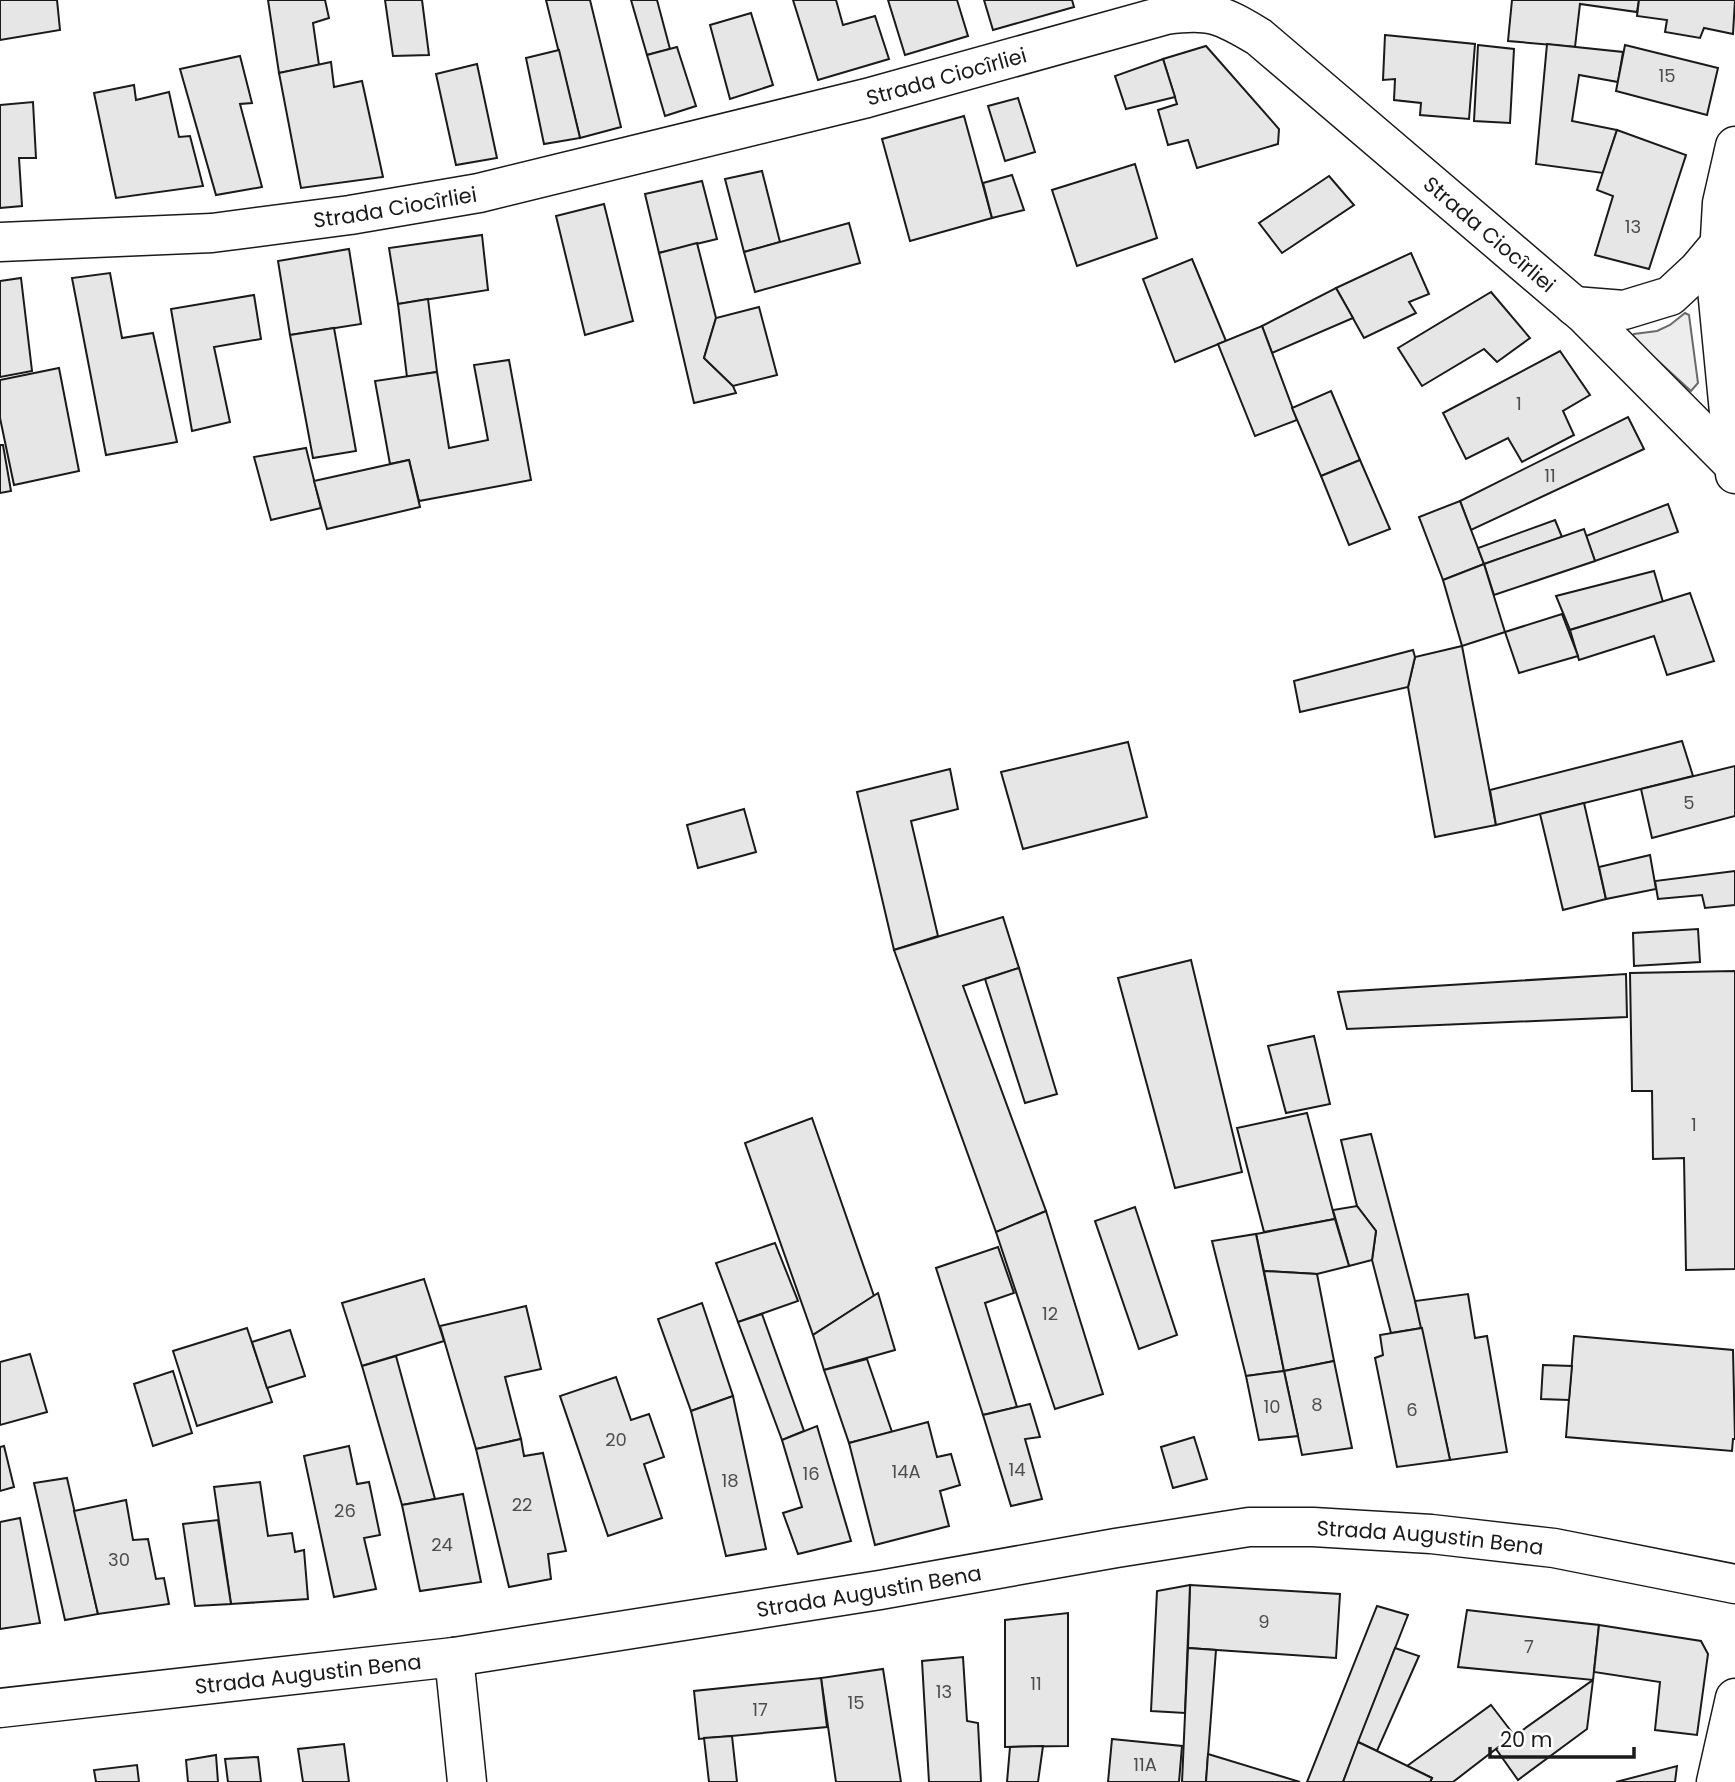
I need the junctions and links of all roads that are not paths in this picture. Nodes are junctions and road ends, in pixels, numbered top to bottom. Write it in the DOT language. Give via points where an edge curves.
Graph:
graph roads {
  1 [pos="1735,146"];
  2 [pos="0,242"];
  3 [pos="1719,245"];
  4 [pos="1574,306"];
  5 [pos="1734,469"];
  6 [pos="1735,1584"];
  7 [pos="454,1657"];
  8 [pos="1735,1698"];
  9 [pos="0,1708"];
  10 [pos="467,1782"];
  11 [pos="1716,1782"];
  1 -- 3 [label="street" via="1721,203"];
  2 -- 4 [label="street, Strada Ciocîrliei" via="212,233 480,193 867,98 1166,15 1196,11 1226,17 1259,37"];
  3 -- 4 [label="street" via="1670,296 1624,310"];
  3 -- 5 [label="street" via="1717,289"];
  4 -- 5 [label="street, Strada Ciocîrliei"];
  6 -- 7 [label="street, Strada Augustin Bena" via="1554,1548 1432,1534 1249,1527"];
  7 -- 9 [label="street, Strada Augustin Bena"];
  7 -- 10 [label="street"];
  8 -- 11 [label="street"];
}
